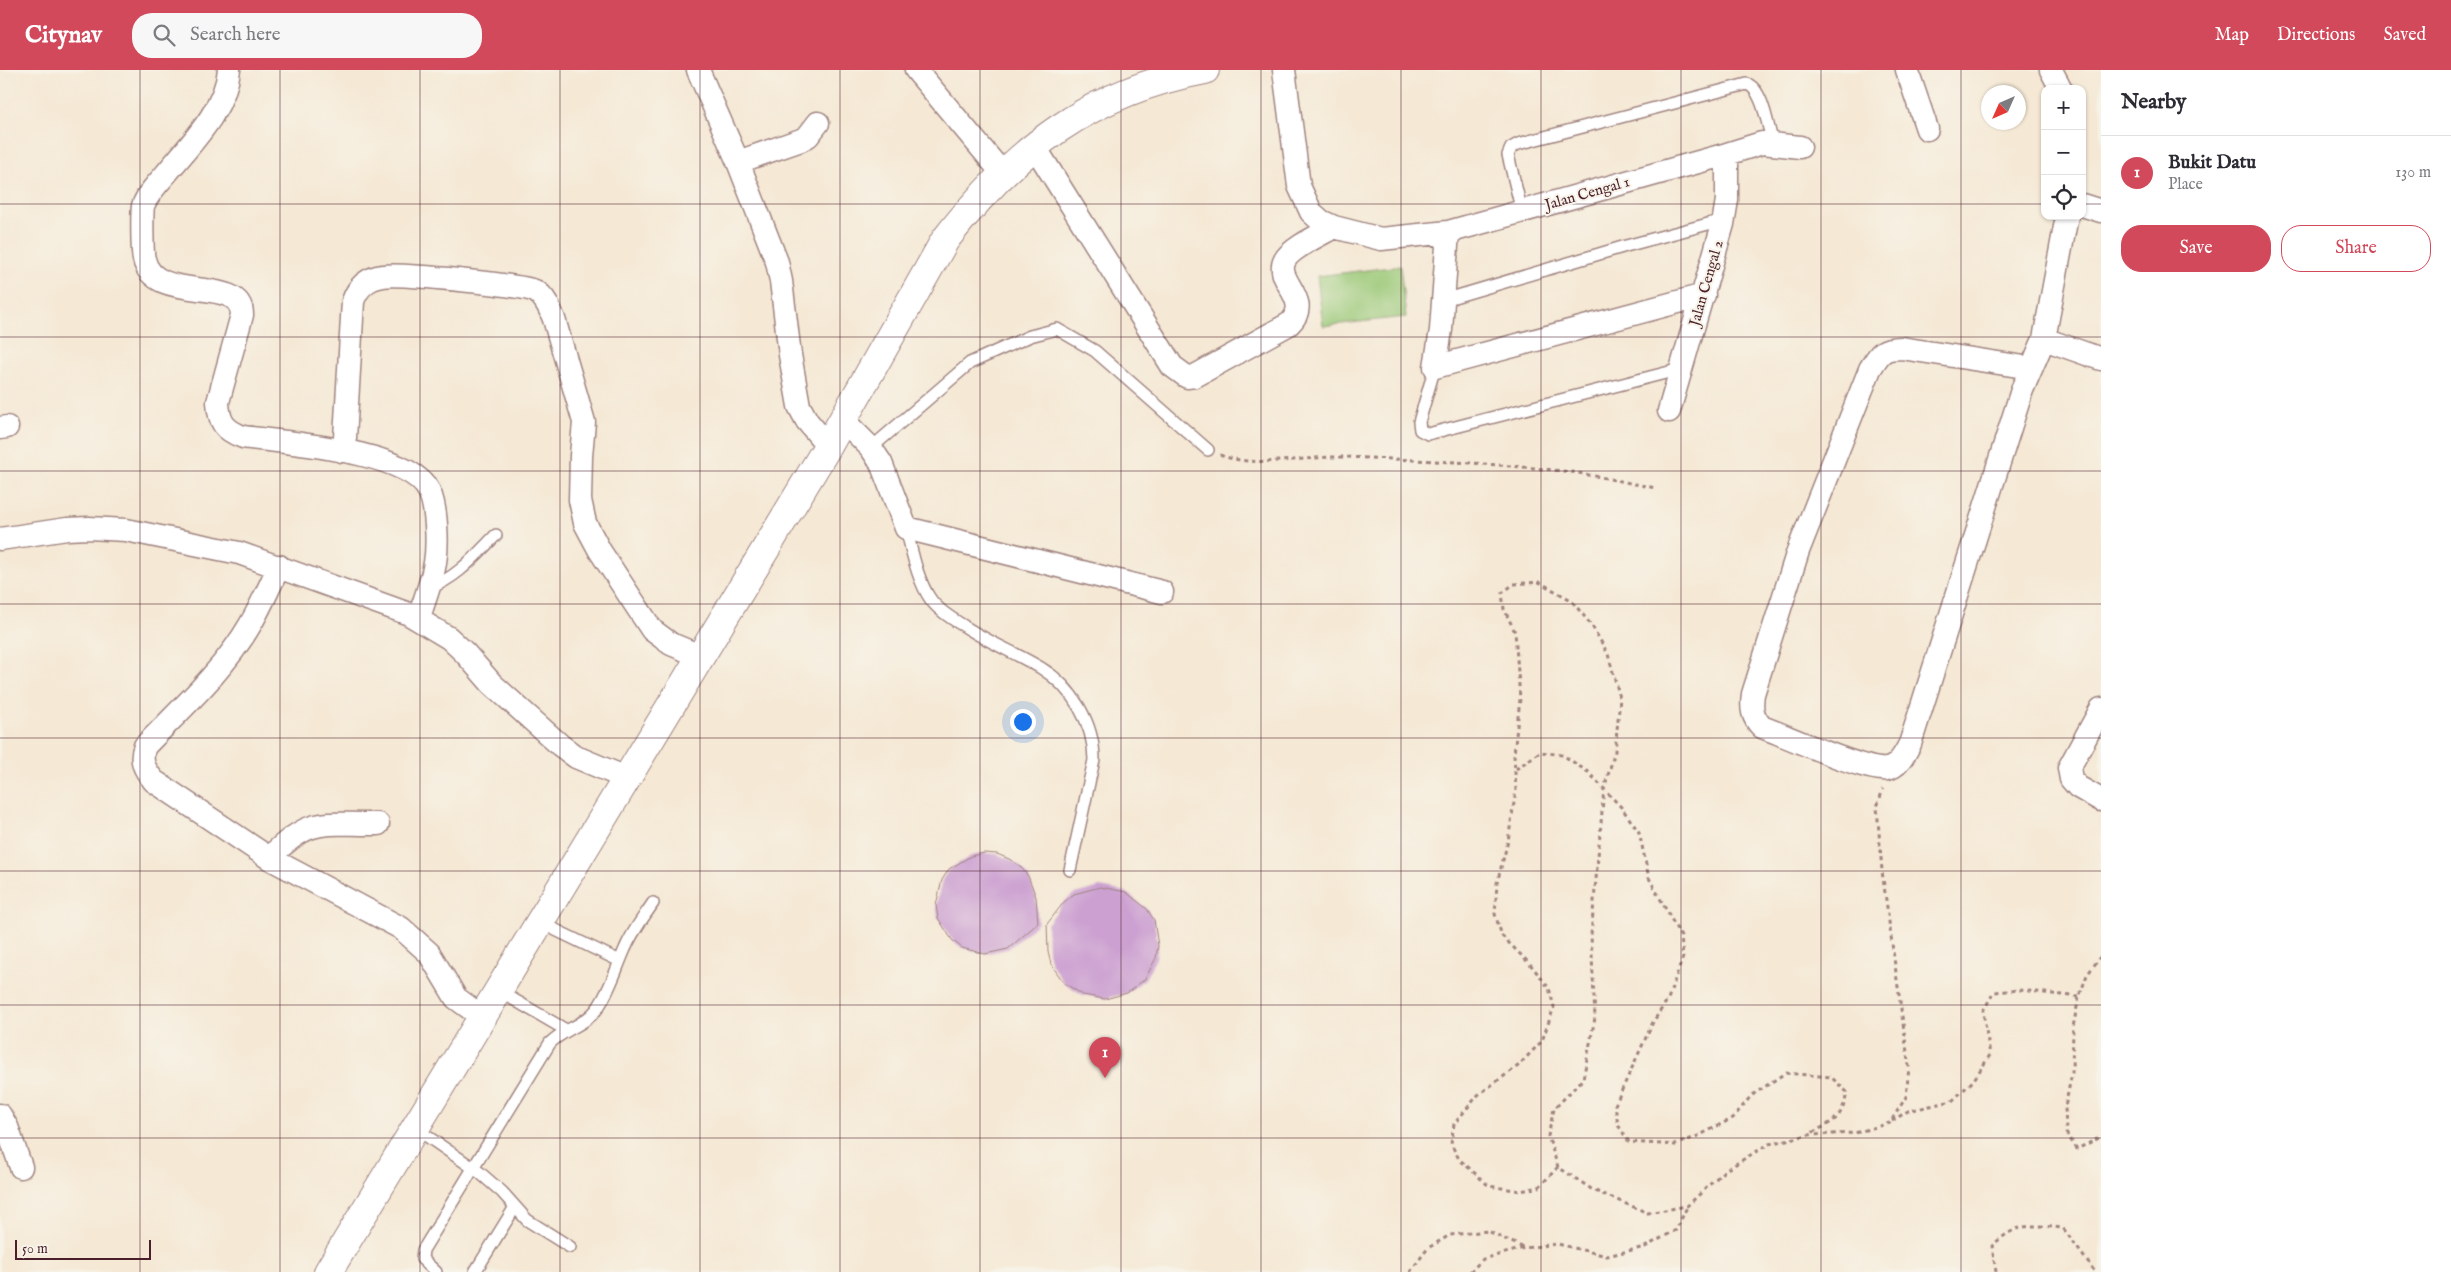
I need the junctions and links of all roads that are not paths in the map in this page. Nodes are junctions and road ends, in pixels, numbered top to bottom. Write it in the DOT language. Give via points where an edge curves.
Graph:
graph roads {
  1 [pos="229,70"];
  2 [pos="698,70"];
  3 [pos="916,70"];
  4 [pos="1205,70"];
  5 [pos="1284,70"];
  6 [pos="1907,70"];
  7 [pos="2051,70"];
  8 [pos="2059,85"];
  9 [pos="818,123"];
  10 [pos="1927,129"];
  11 [pos="1772,144"];
  12 [pos="1034,146"];
  13 [pos="1800,147"];
  14 [pos="1727,154"];
  15 [pos="738,162"];
  16 [pos="1003,174"];
  17 [pos="2086,205"];
  18 [pos="2101,211"];
  19 [pos="1522,212"];
  20 [pos="1723,220"];
  21 [pos="2066,220"];
  22 [pos="1334,227"];
  23 [pos="1448,232"];
  24 [pos="1704,295"];
  25 [pos="1444,300"];
  26 [pos="2044,340"];
  27 [pos="2101,359"];
  28 [pos="1434,367"];
  29 [pos="2031,368"];
  30 [pos="1681,369"];
  31 [pos="1669,411"];
  32 [pos="843,420"];
  33 [pos="828,446"];
  34 [pos="871,448"];
  35 [pos="1208,450"];
  36 [pos="342,451"];
  37 [pos="906,528"];
  38 [pos="496,535"];
  39 [pos="0,538"];
  40 [pos="279,566"];
  41 [pos="428,589"];
  42 [pos="1162,592"];
  43 [pos="419,618"];
  44 [pos="700,656"];
  45 [pos="2101,710"];
  46 [pos="626,778"];
  47 [pos="2101,800"];
  48 [pos="378,824"];
  49 [pos="269,858"];
  50 [pos="1070,870"];
  51 [pos="653,903"];
  52 [pos="539,922"];
  53 [pos="620,961"];
  54 [pos="498,990"];
  55 [pos="482,1017"];
  56 [pos="566,1030"];
  57 [pos="0,1115"];
  58 [pos="415,1128"];
  59 [pos="21,1167"];
  60 [pos="474,1168"];
  61 [pos="515,1207"];
  62 [pos="570,1247"];
  63 [pos="328,1272"];
  64 [pos="436,1272"];
  65 [pos="475,1272"];
  1 -- 36 [label="street" via="224,94 215,110 143,207 143,258 152,276 162,282 228,294 242,308 218,402 219,416 227,429 243,437"];
  2 -- 15 [label="street"];
  3 -- 16 [label="street"];
  4 -- 12 [label="street" via="1168,77 1109,98 1073,117"];
  5 -- 22 [label="street, Jalan Cengal 1" via="1299,186 1311,212"];
  6 -- 10 [label="street"];
  7 -- 8 [label="street"];
  9 -- 15 [label="street" via="801,140"];
  11 -- 13 [label="street, Jalan Cengal 1"];
  11 -- 14 [label="street, Jalan Cengal 1" via="1756,144"];
  11 -- 19 [label="lane" via="1760,98 1747,84 1573,129 1518,144 1509,150"];
  12 -- 16 [label="street"];
  12 -- 22 [label="street" via="1172,366 1187,377 1195,376 1295,319 1299,305 1283,270 1285,259"];
  14 -- 19 [label="street, Jalan Cengal 1"];
  14 -- 20 [label="street, Jalan Cengal 2"];
  15 -- 33 [label="street" via="777,262 799,406"];
  16 -- 32 [label="street" via="945,240"];
  17 -- 18 [label="street"];
  19 -- 23 [label="street, Jalan Cengal 1"];
  20 -- 24 [label="street, Jalan Cengal 2"];
  20 -- 25 [label="lane"];
  21 -- 26 [label="street"];
  22 -- 23 [label="street, Jalan Cengal 1" via="1381,239"];
  23 -- 25 [label="street"];
  24 -- 28 [label="street"];
  24 -- 30 [label="street, Jalan Cengal 2"];
  25 -- 28 [label="street"];
  26 -- 27 [label="street"];
  26 -- 29 [label="street"];
  28 -- 30 [label="lane" via="1419,422 1420,430 1428,434"];
  29 -- 29 [label="street" via="1910,744 1901,760 1888,769 1868,767 1762,727 1755,720 1753,694 1798,551 1870,369 1880,354 1888,348 1901,348"];
  30 -- 31 [label="street, Jalan Cengal 2"];
  32 -- 33 [label="street"];
  32 -- 34 [label="street"];
  33 -- 44 [label="street"];
  34 -- 35 [label="lane" via="970,363 1030,336 1057,329 1095,351"];
  34 -- 37 [label="street"];
  36 -- 41 [label="street" via="381,459 407,469 429,491 436,546"];
  36 -- 44 [label="street" via="353,301 364,283 384,276 534,290 547,303 554,319 584,422 580,500 585,523 652,630 671,644"];
  37 -- 42 [label="street"];
  37 -- 50 [label="lane" via="923,584 940,610 990,643 1042,668 1076,702 1087,721 1094,760"];
  38 -- 41 [label="lane" via="455,574"];
  39 -- 40 [label="street" via="66,529 106,528 239,553"];
  40 -- 43 [label="street"];
  40 -- 49 [label="street" via="250,626 232,652 145,746 141,755 154,781"];
  41 -- 43 [label="street"];
  43 -- 46 [label="street" via="454,643 492,684 560,745 576,757"];
  44 -- 46 [label="street"];
  45 -- 47 [label="street" via="2069,768 2071,779 2078,788"];
  46 -- 52 [label="street"];
  48 -- 49 [label="street" via="334,822 305,829 283,843"];
  49 -- 55 [label="street" via="416,939 441,970 456,998"];
  51 -- 53 [label="lane" via="630,938"];
  52 -- 53 [label="lane"];
  52 -- 54 [label="street"];
  53 -- 56 [label="lane" via="597,1009"];
  54 -- 55 [label="street"];
  54 -- 56 [label="lane"];
  55 -- 58 [label="street"];
  56 -- 60 [label="lane" via="550,1043"];
  57 -- 59 [label="street"];
  58 -- 60 [label="lane"];
  58 -- 63 [label="street"];
  60 -- 61 [label="lane"];
  60 -- 64 [label="lane" via="421,1255"];
  61 -- 62 [label="lane" via="527,1220"];
  61 -- 65 [label="lane"];
}
